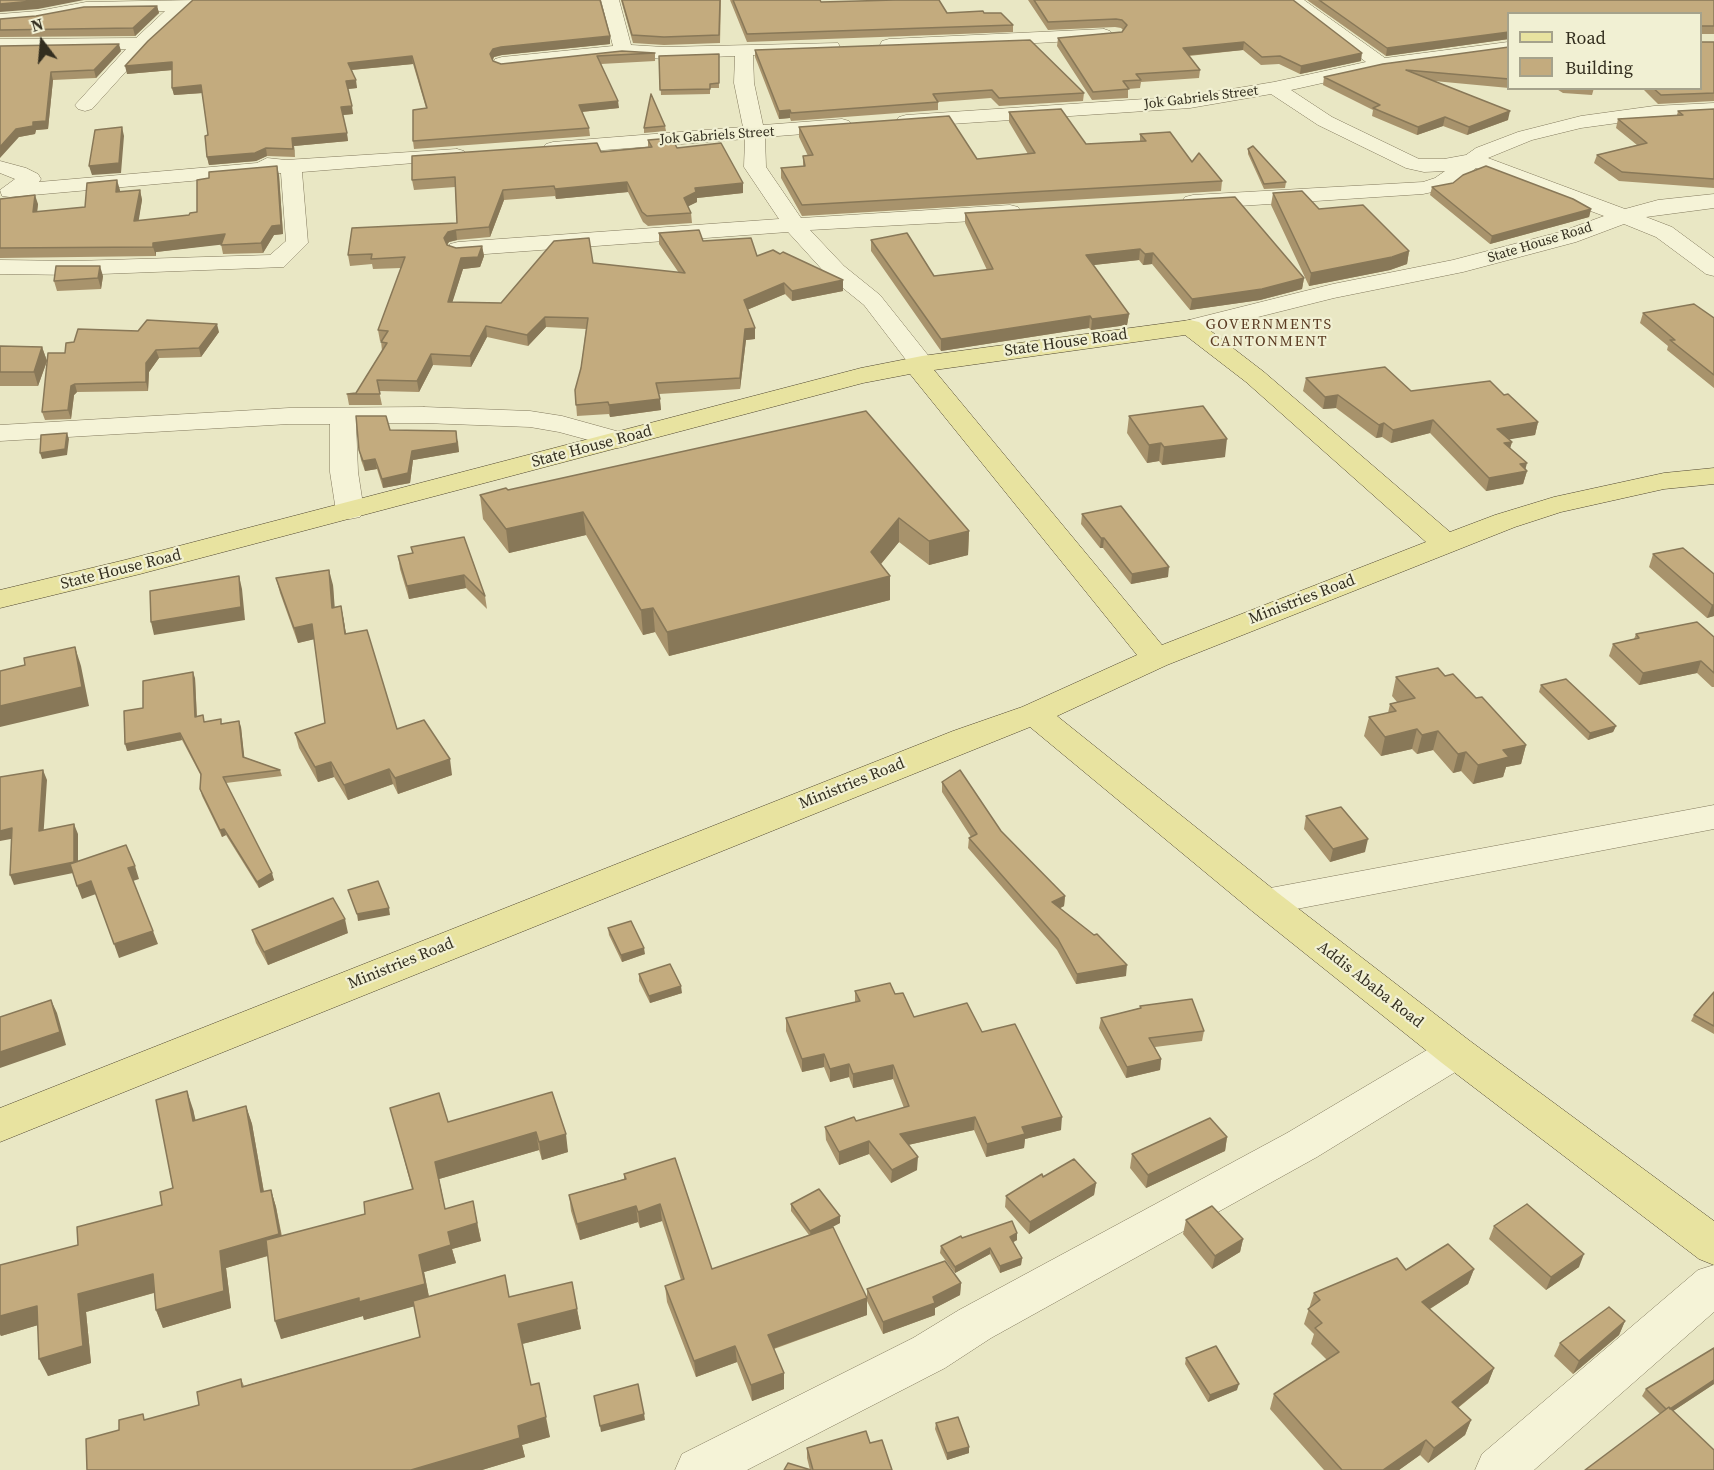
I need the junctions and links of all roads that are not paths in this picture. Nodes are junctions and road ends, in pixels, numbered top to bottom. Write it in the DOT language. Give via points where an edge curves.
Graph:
graph roads {
  1 [pos="610,0"];
  2 [pos="1295,0"];
  3 [pos="186,3"];
  4 [pos="0,19"];
  5 [pos="1114,34"];
  6 [pos="141,43"];
  7 [pos="0,45"];
  8 [pos="851,46"];
  9 [pos="874,46"];
  10 [pos="1507,47"];
  11 [pos="623,50"];
  12 [pos="744,50"];
  13 [pos="502,63"];
  14 [pos="1381,64"];
  15 [pos="1274,88"];
  16 [pos="85,105"];
  17 [pos="1714,109"];
  18 [pos="889,122"];
  19 [pos="866,124"];
  20 [pos="755,134"];
  21 [pos="528,150"];
  22 [pos="471,154"];
  23 [pos="206,158"];
  24 [pos="1473,160"];
  25 [pos="0,167"];
  26 [pos="5,195"];
  27 [pos="1714,201"];
  28 [pos="1174,203"];
  29 [pos="1034,211"];
  30 [pos="1624,216"];
  31 [pos="796,225"];
  32 [pos="458,249"];
  33 [pos="0,267"];
  34 [pos="1714,268"];
  35 [pos="1190,327"];
  36 [pos="920,365"];
  37 [pos="343,416"];
  38 [pos="0,433"];
  39 [pos="618,440"];
  40 [pos="1714,476"];
  41 [pos="350,511"];
  42 [pos="1447,545"];
  43 [pos="0,599"];
  44 [pos="1156,658"];
  45 [pos="1034,714"];
  46 [pos="1714,817"];
  47 [pos="1265,902"];
  48 [pos="1456,1052"];
  49 [pos="0,1125"];
  50 [pos="1714,1246"];
  51 [pos="1714,1284"];
  52 [pos="699,1470"];
  53 [pos="1499,1470"];
  1 -- 11 [label="street"];
  2 -- 14 [label="street"];
  3 -- 4 [label="street" via="86,7"];
  3 -- 6 [label="street"];
  5 -- 9 [label="street"];
  6 -- 7 [label="street"];
  6 -- 16 [label="street"];
  8 -- 12 [label="street"];
  10 -- 14 [label="street, Jok Gabriels Street"];
  11 -- 12 [label="street"];
  11 -- 13 [label="street"];
  12 -- 20 [label="street" via="744,83"];
  14 -- 15 [label="street, Jok Gabriels Street"];
  15 -- 18 [label="street, Jok Gabriels Street" via="1190,102"];
  15 -- 24 [label="street" via="1325,121 1413,164 1444,165"];
  17 -- 24 [label="street" via="1581,122 1525,136 1483,152"];
  19 -- 20 [label="street, Jok Gabriels Street"];
  20 -- 21 [label="street, Jok Gabriels Street"];
  20 -- 31 [label="street" via="756,167"];
  22 -- 26 [label="street" via="291,166"];
  23 -- 33 [label="street" via="291,167 297,243 283,258 276,262"];
  24 -- 28 [label="street" via="1443,183 1423,188"];
  24 -- 30 [label="street"];
  25 -- 26 [label="street" via="30,178"];
  27 -- 30 [label="street, State House Road" via="1658,207"];
  29 -- 31 [label="street"];
  30 -- 34 [label="street" via="1664,232"];
  30 -- 35 [label="street, State House Road" via="1568,237 1455,267 1333,291"];
  31 -- 32 [label="street"];
  31 -- 36 [label="street" via="836,271 872,300"];
  35 -- 36 [label="main road, State House Road"];
  35 -- 42 [label="main road" via="1255,377"];
  36 -- 39 [label="main road, State House Road" via="829,384"];
  36 -- 44 [label="main road"];
  37 -- 38 [label="street"];
  37 -- 39 [label="street" via="530,419"];
  37 -- 41 [label="street"];
  39 -- 41 [label="main road, State House Road"];
  40 -- 42 [label="main road, Ministries Road" via="1664,482 1554,505"];
  41 -- 43 [label="main road, State House Road"];
  42 -- 44 [label="main road, Ministries Road"];
  44 -- 45 [label="main road, Ministries Road"];
  45 -- 47 [label="main road, Addis Ababa Road"];
  45 -- 49 [label="main road, Ministries Road"];
  46 -- 47 [label="street"];
  47 -- 48 [label="main road, Addis Ababa Road"];
  48 -- 50 [label="main road, Addis Ababa Road"];
  48 -- 52 [label="street" via="1302,1145 929,1353"];
  51 -- 53 [label="street"];
}
